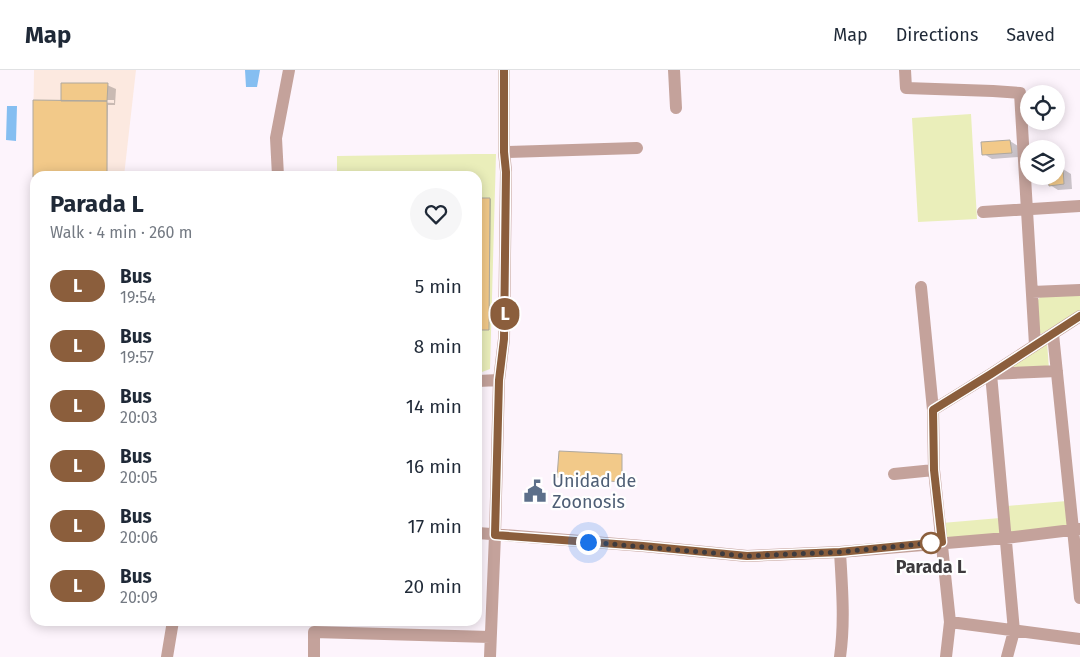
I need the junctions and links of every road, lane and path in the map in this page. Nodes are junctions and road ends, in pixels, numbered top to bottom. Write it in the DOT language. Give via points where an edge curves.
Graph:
graph roads {
  1 [pos="290,70"];
  2 [pos="504,70"];
  3 [pos="674,70"];
  4 [pos="905,70"];
  5 [pos="676,108"];
  6 [pos="637,148"];
  7 [pos="504,152"];
  8 [pos="278,171"];
  9 [pos="1080,206"];
  10 [pos="1028,210"];
  11 [pos="983,212"];
  12 [pos="921,287"];
  13 [pos="1080,290"];
  14 [pos="1032,292"];
  15 [pos="1080,316"];
  16 [pos="1053,334"];
  17 [pos="1035,345"];
  18 [pos="1057,372"];
  19 [pos="991,374"];
  20 [pos="499,380"];
  21 [pos="482,381"];
  22 [pos="933,410"];
  23 [pos="934,470"];
  24 [pos="894,474"];
  25 [pos="1077,529"];
  26 [pos="482,533"];
  27 [pos="495,535"];
  28 [pos="1006,538"];
  29 [pos="942,542"];
  30 [pos="840,552"];
  31 [pos="1080,598"];
  32 [pos="950,622"];
  33 [pos="172,626"];
  34 [pos="1014,631"];
  35 [pos="490,637"];
  36 [pos="1080,639"];
  37 [pos="167,657"];
  38 [pos="314,657"];
  39 [pos="490,657"];
  40 [pos="840,657"];
  41 [pos="946,657"];
  42 [pos="1007,657"];
  1 -- 8 [label="street" via="276,138"];
  2 -- 7 [label="street"];
  3 -- 5 [label="street"];
  4 -- 10 [label="street" via="906,88 1020,93"];
  6 -- 7 [label="street"];
  7 -- 20 [label="street" via="504,339"];
  9 -- 10 [label="street"];
  10 -- 11 [label="street"];
  10 -- 14 [label="street"];
  12 -- 22 [label="street"];
  13 -- 14 [label="street"];
  14 -- 17 [label="street"];
  15 -- 16 [label="street"];
  16 -- 17 [label="street"];
  16 -- 18 [label="street"];
  17 -- 19 [label="street"];
  18 -- 19 [label="street"];
  18 -- 25 [label="street"];
  19 -- 22 [label="street"];
  19 -- 28 [label="street"];
  20 -- 21 [label="street"];
  20 -- 27 [label="street"];
  22 -- 23 [label="street"];
  23 -- 24 [label="street"];
  23 -- 29 [label="street"];
  25 -- 28 [label="street"];
  25 -- 31 [label="street"];
  26 -- 27 [label="street"];
  27 -- 30 [label="street" via="747,556"];
  27 -- 35 [label="street"];
  28 -- 29 [label="street"];
  28 -- 34 [label="street"];
  29 -- 30 [label="street"];
  29 -- 32 [label="street"];
  30 -- 40 [label="street"];
  32 -- 34 [label="street"];
  32 -- 41 [label="street"];
  33 -- 37 [label="street"];
  34 -- 36 [label="street"];
  34 -- 42 [label="street"];
  35 -- 38 [label="street" via="314,632"];
  35 -- 39 [label="street"];
}
